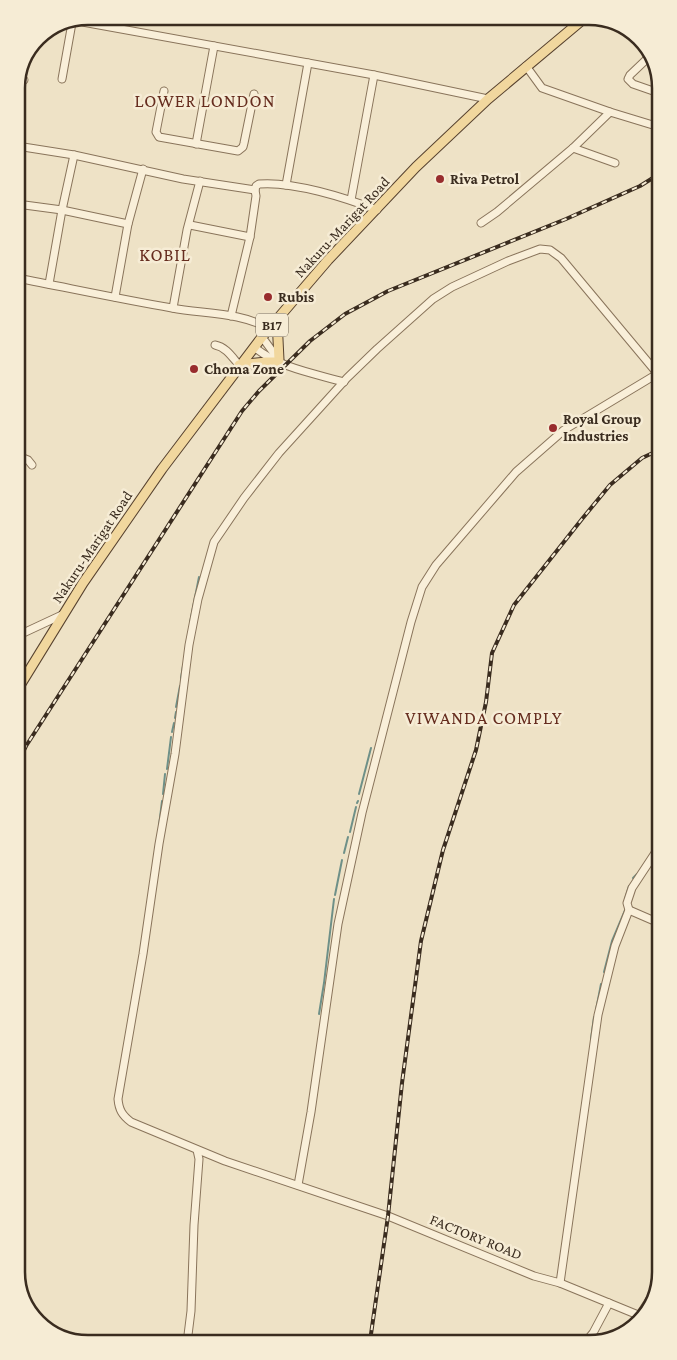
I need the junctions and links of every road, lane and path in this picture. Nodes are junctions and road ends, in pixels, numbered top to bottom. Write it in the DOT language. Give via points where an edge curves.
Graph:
graph roads {
  1 [pos="99,25"];
  2 [pos="576,25"];
  3 [pos="71,27"];
  4 [pos="214,46"];
  5 [pos="646,60"];
  6 [pos="308,63"];
  7 [pos="526,66"];
  8 [pos="374,75"];
  9 [pos="62,79"];
  10 [pos="164,91"];
  11 [pos="652,91"];
  12 [pos="254,94"];
  13 [pos="488,99"];
  14 [pos="610,112"];
  15 [pos="652,125"];
  16 [pos="196,144"];
  17 [pos="25,147"];
  18 [pos="573,148"];
  19 [pos="74,155"];
  20 [pos="616,163"];
  21 [pos="143,169"];
  22 [pos="200,181"];
  23 [pos="286,184"];
  24 [pos="255,190"];
  25 [pos="351,200"];
  26 [pos="25,205"];
  27 [pos="62,210"];
  28 [pos="377,210"];
  29 [pos="481,223"];
  30 [pos="128,224"];
  31 [pos="190,225"];
  32 [pos="250,237"];
  33 [pos="25,280"];
  34 [pos="49,284"];
  35 [pos="115,296"];
  36 [pos="173,308"];
  37 [pos="231,316"];
  38 [pos="277,319"];
  39 [pos="270,329"];
  40 [pos="262,337"];
  41 [pos="215,344"];
  42 [pos="254,347"];
  43 [pos="279,362"];
  44 [pos="239,365"];
  45 [pos="652,368"];
  46 [pos="652,377"];
  47 [pos="344,382"];
  48 [pos="25,459"];
  49 [pos="32,465"];
  50 [pos="64,614"];
  51 [pos="25,632"];
  52 [pos="25,677"];
  53 [pos="652,858"];
  54 [pos="629,910"];
  55 [pos="652,920"];
  56 [pos="197,1150"];
  57 [pos="298,1185"];
  58 [pos="560,1283"];
  59 [pos="609,1303"];
  60 [pos="636,1314"];
  61 [pos="188,1335"];
  62 [pos="591,1335"];
  1 -- 4 [label="street"];
  2 -- 7 [label="main road, Nakuru-Marigat Road / B17"];
  3 -- 9 [label="street"];
  4 -- 6 [label="street"];
  4 -- 16 [label="street"];
  5 -- 11 [label="street" via="628,79"];
  6 -- 8 [label="street"];
  6 -- 23 [label="street"];
  7 -- 13 [label="main road, Nakuru-Marigat Road / B17"];
  7 -- 14 [label="street" via="542,88"];
  8 -- 13 [label="street"];
  8 -- 25 [label="street"];
  10 -- 16 [label="street" via="157,135"];
  12 -- 16 [label="street" via="243,147 238,151"];
  13 -- 28 [label="main road, Nakuru-Marigat Road / B17"];
  14 -- 15 [label="street"];
  14 -- 18 [label="street"];
  17 -- 19 [label="street"];
  18 -- 20 [label="street"];
  18 -- 29 [label="street"];
  19 -- 21 [label="street"];
  19 -- 27 [label="street"];
  21 -- 22 [label="street"];
  21 -- 30 [label="street"];
  22 -- 24 [label="street"];
  22 -- 31 [label="street"];
  23 -- 24 [label="street" via="259,184"];
  23 -- 25 [label="street"];
  24 -- 32 [label="street"];
  25 -- 28 [label="street"];
  26 -- 27 [label="street"];
  27 -- 30 [label="street"];
  27 -- 34 [label="street"];
  28 -- 38 [label="main road, Nakuru-Marigat Road / B17"];
  30 -- 35 [label="street"];
  31 -- 32 [label="street"];
  31 -- 36 [label="street"];
  32 -- 37 [label="street"];
  33 -- 34 [label="street"];
  34 -- 35 [label="street"];
  35 -- 36 [label="street"];
  36 -- 37 [label="street"];
  37 -- 39 [label="street"];
  38 -- 39 [label="main road, Nakuru-Marigat Road / B17"];
  38 -- 43 [label="main road"];
  39 -- 40 [label="main road, Nakuru-Marigat Road / B17"];
  40 -- 42 [label="main road, Nakuru-Marigat Road / B17"];
  40 -- 43 [label="street"];
  41 -- 44 [label="street" via="228,352"];
  42 -- 43 [label="street"];
  42 -- 44 [label="main road, Nakuru-Marigat Road / B17"];
  43 -- 44 [label="main road"];
  43 -- 47 [label="street"];
  44 -- 50 [label="main road, Nakuru-Marigat Road / B17" via="162,469"];
  45 -- 47 [label="street" via="569,266 554,252 543,249 508,260 433,299"];
  46 -- 57 [label="street" via="564,430 516,472 436,565 422,587 362,813 338,924"];
  47 -- 56 [label="street, FACTORY ROAD" via="271,462 214,542 189,645 175,754 118,1108 131,1122"];
  48 -- 49 [label="street"];
  50 -- 51 [label="street"];
  50 -- 52 [label="main road, Nakuru-Marigat Road / B17"];
  53 -- 54 [label="street" via="632,888 627,903"];
  54 -- 55 [label="street"];
  54 -- 58 [label="street" via="615,946 598,1015"];
  56 -- 57 [label="street, FACTORY ROAD"];
  56 -- 61 [label="street"];
  57 -- 58 [label="street, FACTORY ROAD" via="388,1216 518,1270"];
  58 -- 59 [label="street, FACTORY ROAD"];
  59 -- 60 [label="street, FACTORY ROAD"];
  59 -- 62 [label="street"];
}
